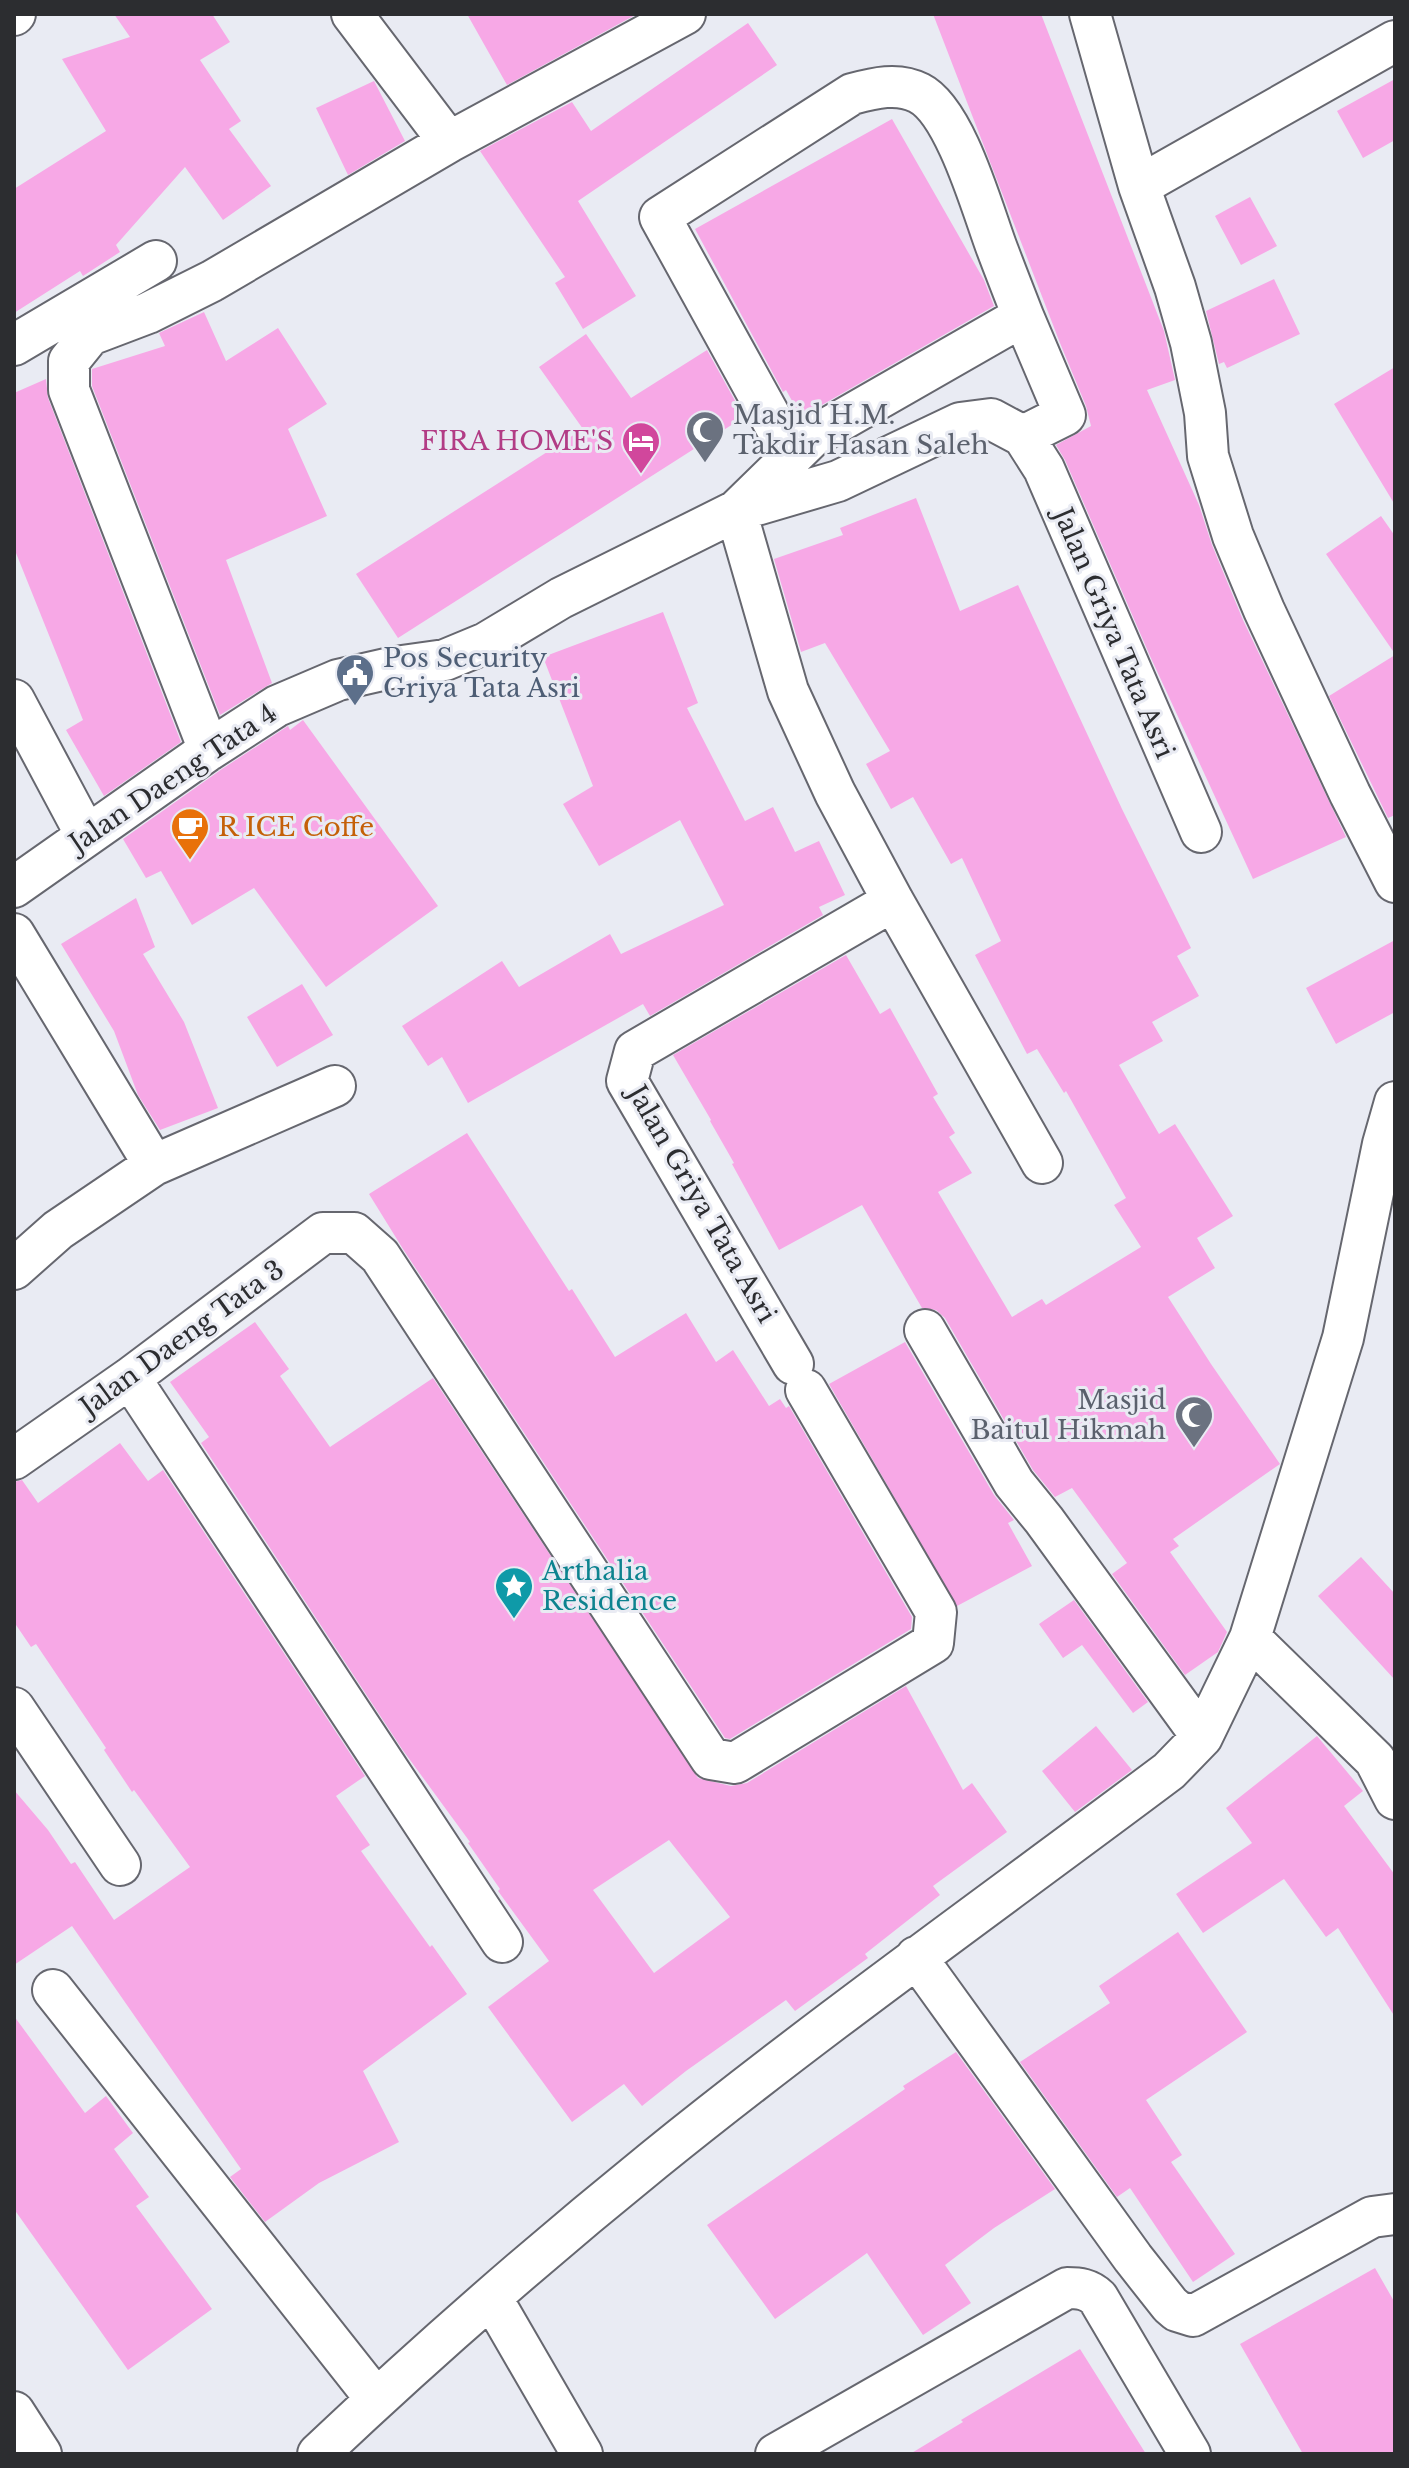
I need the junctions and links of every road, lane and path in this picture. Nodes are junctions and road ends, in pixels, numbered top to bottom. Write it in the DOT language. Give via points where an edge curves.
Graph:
graph roads {
  1 [pos="352,14"];
  2 [pos="685,14"];
  3 [pos="1090,14"];
  4 [pos="1395,41"];
  5 [pos="449,142"];
  6 [pos="1139,186"];
  7 [pos="156,261"];
  8 [pos="1023,316"];
  9 [pos="14,345"];
  10 [pos="1023,436"];
  11 [pos="792,456"];
  12 [pos="736,511"];
  13 [pos="14,700"];
  14 [pos="209,750"];
  15 [pos="1201,832"];
  16 [pos="86,835"];
  17 [pos="1395,882"];
  18 [pos="14,887"];
  19 [pos="893,901"];
  20 [pos="14,934"];
  21 [pos="335,1086"];
  22 [pos="1395,1102"];
  23 [pos="1042,1163"];
  24 [pos="154,1165"];
  25 [pos="14,1269"];
  26 [pos="925,1330"];
  27 [pos="130,1378"];
  28 [pos="14,1459"];
  29 [pos="1250,1638"];
  30 [pos="14,1708"];
  31 [pos="1202,1737"];
  32 [pos="711,1759"];
  33 [pos="1395,1799"];
  34 [pos="120,1865"];
  35 [pos="502,1942"];
  36 [pos="916,1957"];
  37 [pos="53,1990"];
  38 [pos="1395,2214"];
  39 [pos="491,2297"];
  40 [pos="376,2399"];
  41 [pos="14,2412"];
  42 [pos="41,2454"];
  43 [pos="318,2454"];
  44 [pos="582,2454"];
  45 [pos="776,2454"];
  46 [pos="1190,2454"];
  1 -- 5 [label="street"];
  2 -- 5 [label="street"];
  3 -- 6 [label="street"];
  4 -- 6 [label="street"];
  5 -- 14 [label="street" via="212,281 90,335 69,361 69,390"];
  6 -- 17 [label="street" via="1191,343 1208,456 1233,536 1343,781"];
  7 -- 9 [label="street"];
  8 -- 10 [label="street" via="1065,415"];
  8 -- 11 [label="street" via="812,437"];
  8 -- 11 [label="street" via="970,172 939,111 921,93 902,87 852,94 660,217"];
  10 -- 12 [label="street" via="991,419 960,423 838,481"];
  10 -- 15 [label="street, Jalan Griya Tata Asri" via="1044,469"];
  11 -- 12 [label="street"];
  12 -- 14 [label="street, Jalan Daeng Tata 4" via="561,598 486,643 445,660 338,680 277,706"];
  12 -- 19 [label="street" via="788,691"];
  13 -- 16 [label="street"];
  14 -- 16 [label="street, Jalan Daeng Tata 4"];
  16 -- 18 [label="street, Jalan Daeng Tata 4"];
  19 -- 23 [label="street"];
  19 -- 32 [label="street, Jalan Griya Tata Asri" via="635,1051 627,1081 936,1612 933,1643 735,1763"];
  20 -- 24 [label="street"];
  21 -- 24 [label="street"];
  22 -- 29 [label="street" via="1343,1338"];
  24 -- 25 [label="street" via="58,1230"];
  26 -- 31 [label="street" via="1014,1483"];
  27 -- 28 [label="street, Jalan Daeng Tata 3"];
  27 -- 32 [label="street, Jalan Daeng Tata 3" via="323,1233 354,1233 380,1256"];
  27 -- 35 [label="street"];
  29 -- 31 [label="street"];
  29 -- 33 [label="street" via="1375,1760"];
  30 -- 34 [label="street"];
  31 -- 36 [label="street" via="1169,1771"];
  36 -- 38 [label="street" via="1177,2311 1193,2316 1372,2217"];
  36 -- 39 [label="street" via="654,2160"];
  37 -- 40 [label="street"];
  39 -- 40 [label="street"];
  39 -- 44 [label="street"];
  40 -- 43 [label="street"];
  41 -- 42 [label="street"];
  45 -- 46 [label="street" via="1067,2288 1098,2298"];
}
